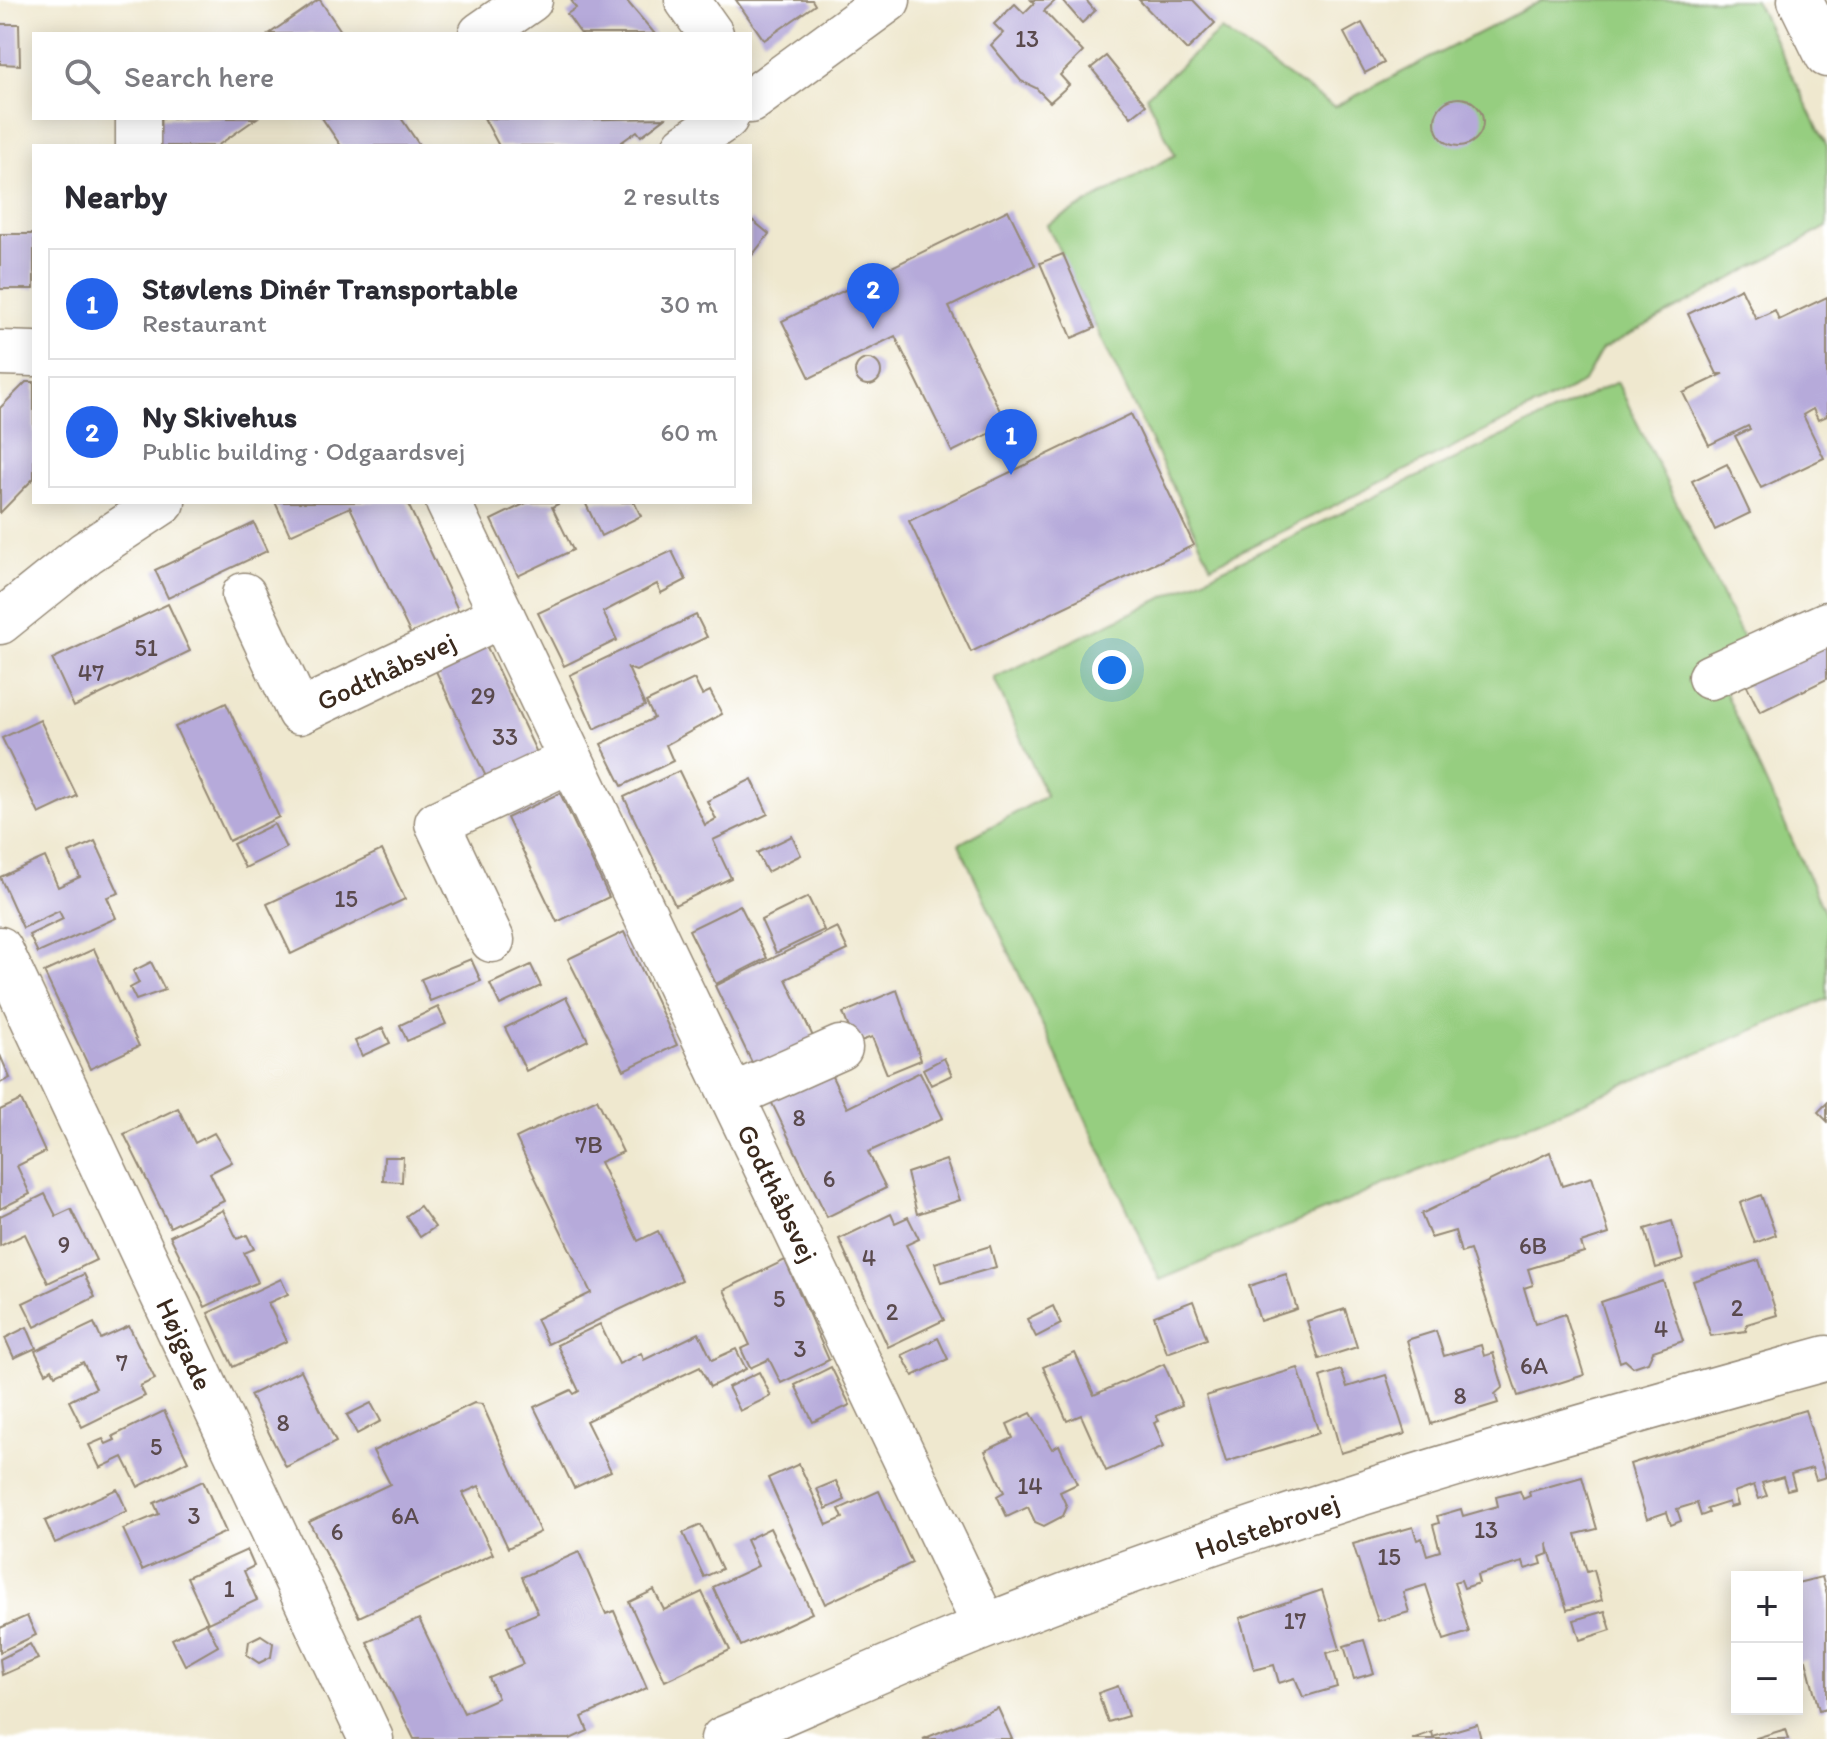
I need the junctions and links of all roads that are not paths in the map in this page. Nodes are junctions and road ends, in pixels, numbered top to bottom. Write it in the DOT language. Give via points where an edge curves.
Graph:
graph roads {
  1 [pos="687,0"];
  2 [pos="888,0"];
  3 [pos="1800,0"];
  4 [pos="529,14"];
  5 [pos="486,32"];
  6 [pos="710,32"];
  7 [pos="1827,55"];
  8 [pos="752,96"];
  9 [pos="138,120"];
  10 [pos="720,120"];
  11 [pos="138,144"];
  12 [pos="688,144"];
  13 [pos="0,353"];
  14 [pos="32,354"];
  15 [pos="160,504"];
  16 [pos="449,504"];
  17 [pos="244,595"];
  18 [pos="502,615"];
  19 [pos="1827,624"];
  20 [pos="4,626"];
  21 [pos="1710,677"];
  22 [pos="571,760"];
  23 [pos="492,940"];
  24 [pos="0,949"];
  25 [pos="840,1048"];
  26 [pos="732,1096"];
  27 [pos="1827,1358"];
  28 [pos="985,1626"];
  29 [pos="371,1739"];
  30 [pos="723,1739"];
  1 -- 6 [label="street"];
  2 -- 8 [label="street"];
  3 -- 7 [label="street"];
  4 -- 5 [label="street"];
  9 -- 11 [label="street"];
  10 -- 12 [label="street"];
  13 -- 14 [label="street"];
  15 -- 20 [label="street" via="86,553"];
  16 -- 18 [label="street, Godthåbsvej"];
  17 -- 18 [label="street, Godthåbsvej" via="299,712"];
  18 -- 22 [label="street, Godthåbsvej"];
  19 -- 21 [label="street"];
  22 -- 23 [label="street" via="437,823"];
  22 -- 26 [label="street, Godthåbsvej"];
  24 -- 29 [label="street, Højgade"];
  25 -- 26 [label="street"];
  26 -- 28 [label="street, Godthåbsvej"];
  27 -- 28 [label="street, Holstebrovej" via="1383,1487"];
  28 -- 30 [label="street, Holstebrovej"];
}
